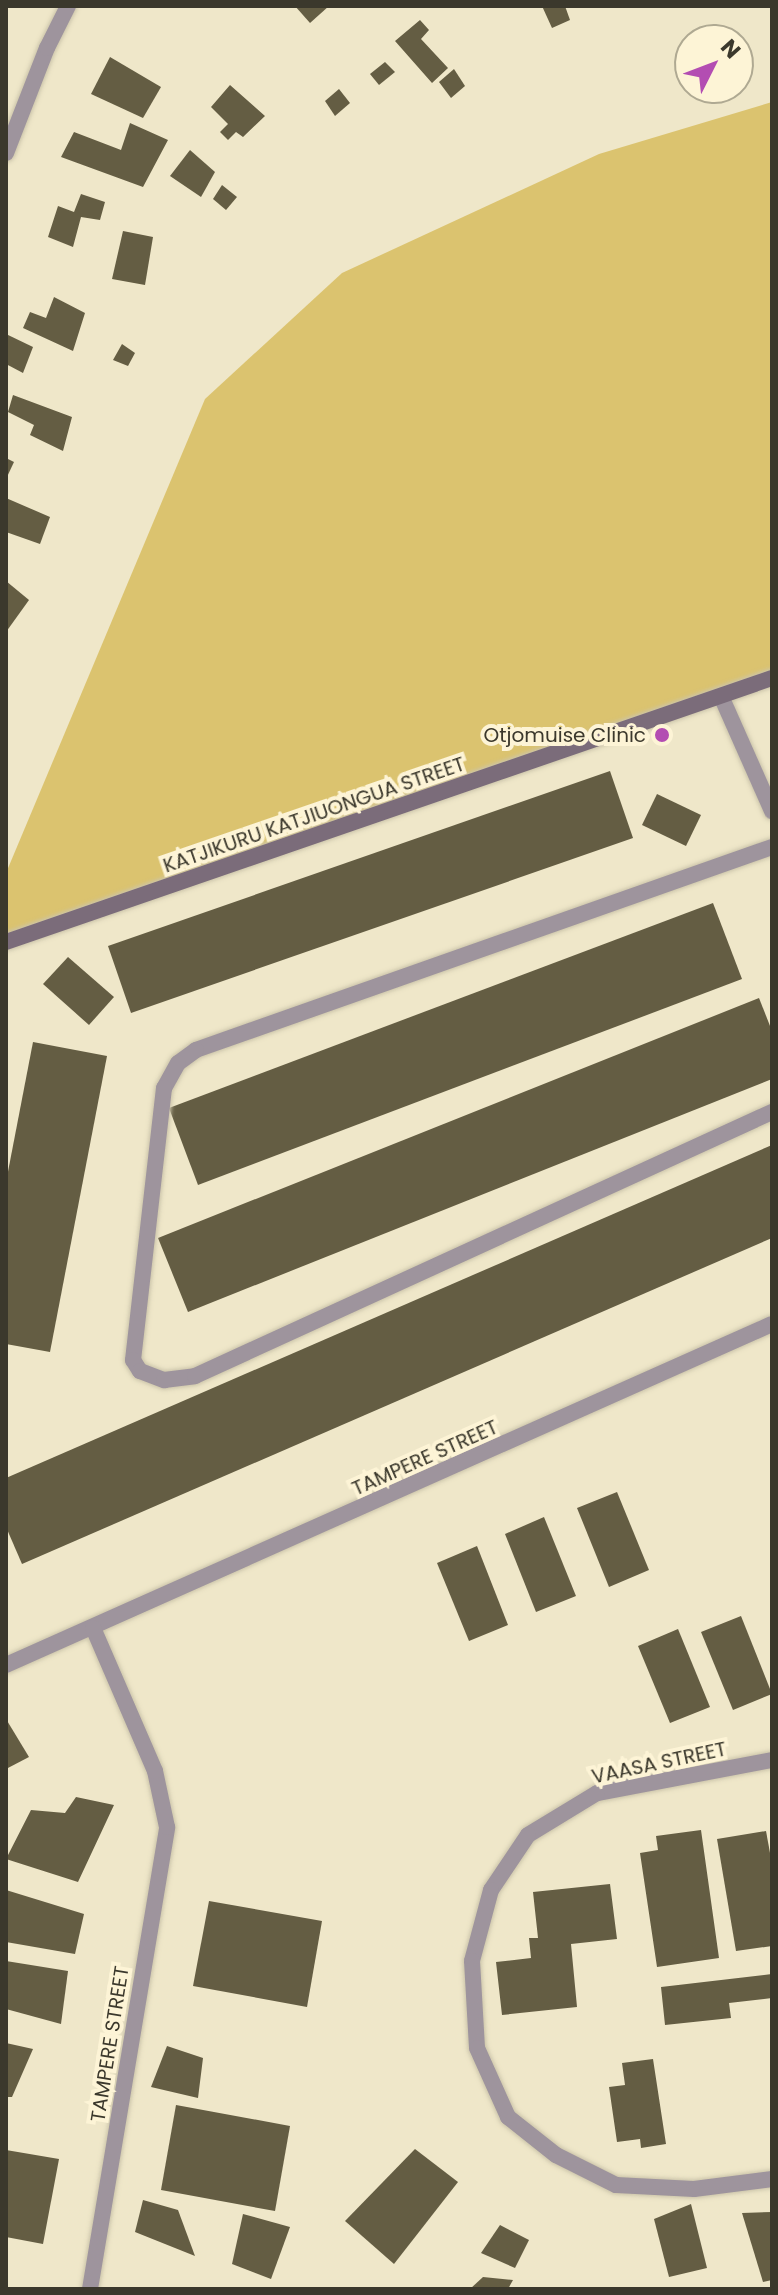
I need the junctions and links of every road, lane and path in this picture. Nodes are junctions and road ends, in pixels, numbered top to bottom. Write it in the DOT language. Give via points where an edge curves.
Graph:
graph roads {
  1 [pos="68,6"];
  2 [pos="6,153"];
  3 [pos="772,678"];
  4 [pos="721,696"];
  5 [pos="772,811"];
  6 [pos="772,847"];
  7 [pos="6,942"];
  8 [pos="772,1112"];
  9 [pos="772,1324"];
  10 [pos="93,1628"];
  11 [pos="6,1665"];
  12 [pos="772,1760"];
  13 [pos="772,2179"];
  14 [pos="90,2289"];
  1 -- 2 [label="street"];
  3 -- 4 [label="street, KATJIKURU KATJIUONGUA STREET"];
  4 -- 5 [label="street"];
  4 -- 7 [label="street, KATJIKURU KATJIUONGUA STREET"];
  6 -- 8 [label="street" via="211,1045 178,1063 164,1088 133,1360 140,1371 164,1380 195,1376"];
  9 -- 10 [label="street, TAMPERE STREET"];
  10 -- 11 [label="street, TAMPERE STREET"];
  10 -- 14 [label="street, TAMPERE STREET" via="155,1771 167,1827"];
  12 -- 13 [label="street, VAASA STREET" via="597,1793 528,1835 491,1890 472,1961 477,2048 508,2117 556,2155 616,2185 694,2189"];
}
